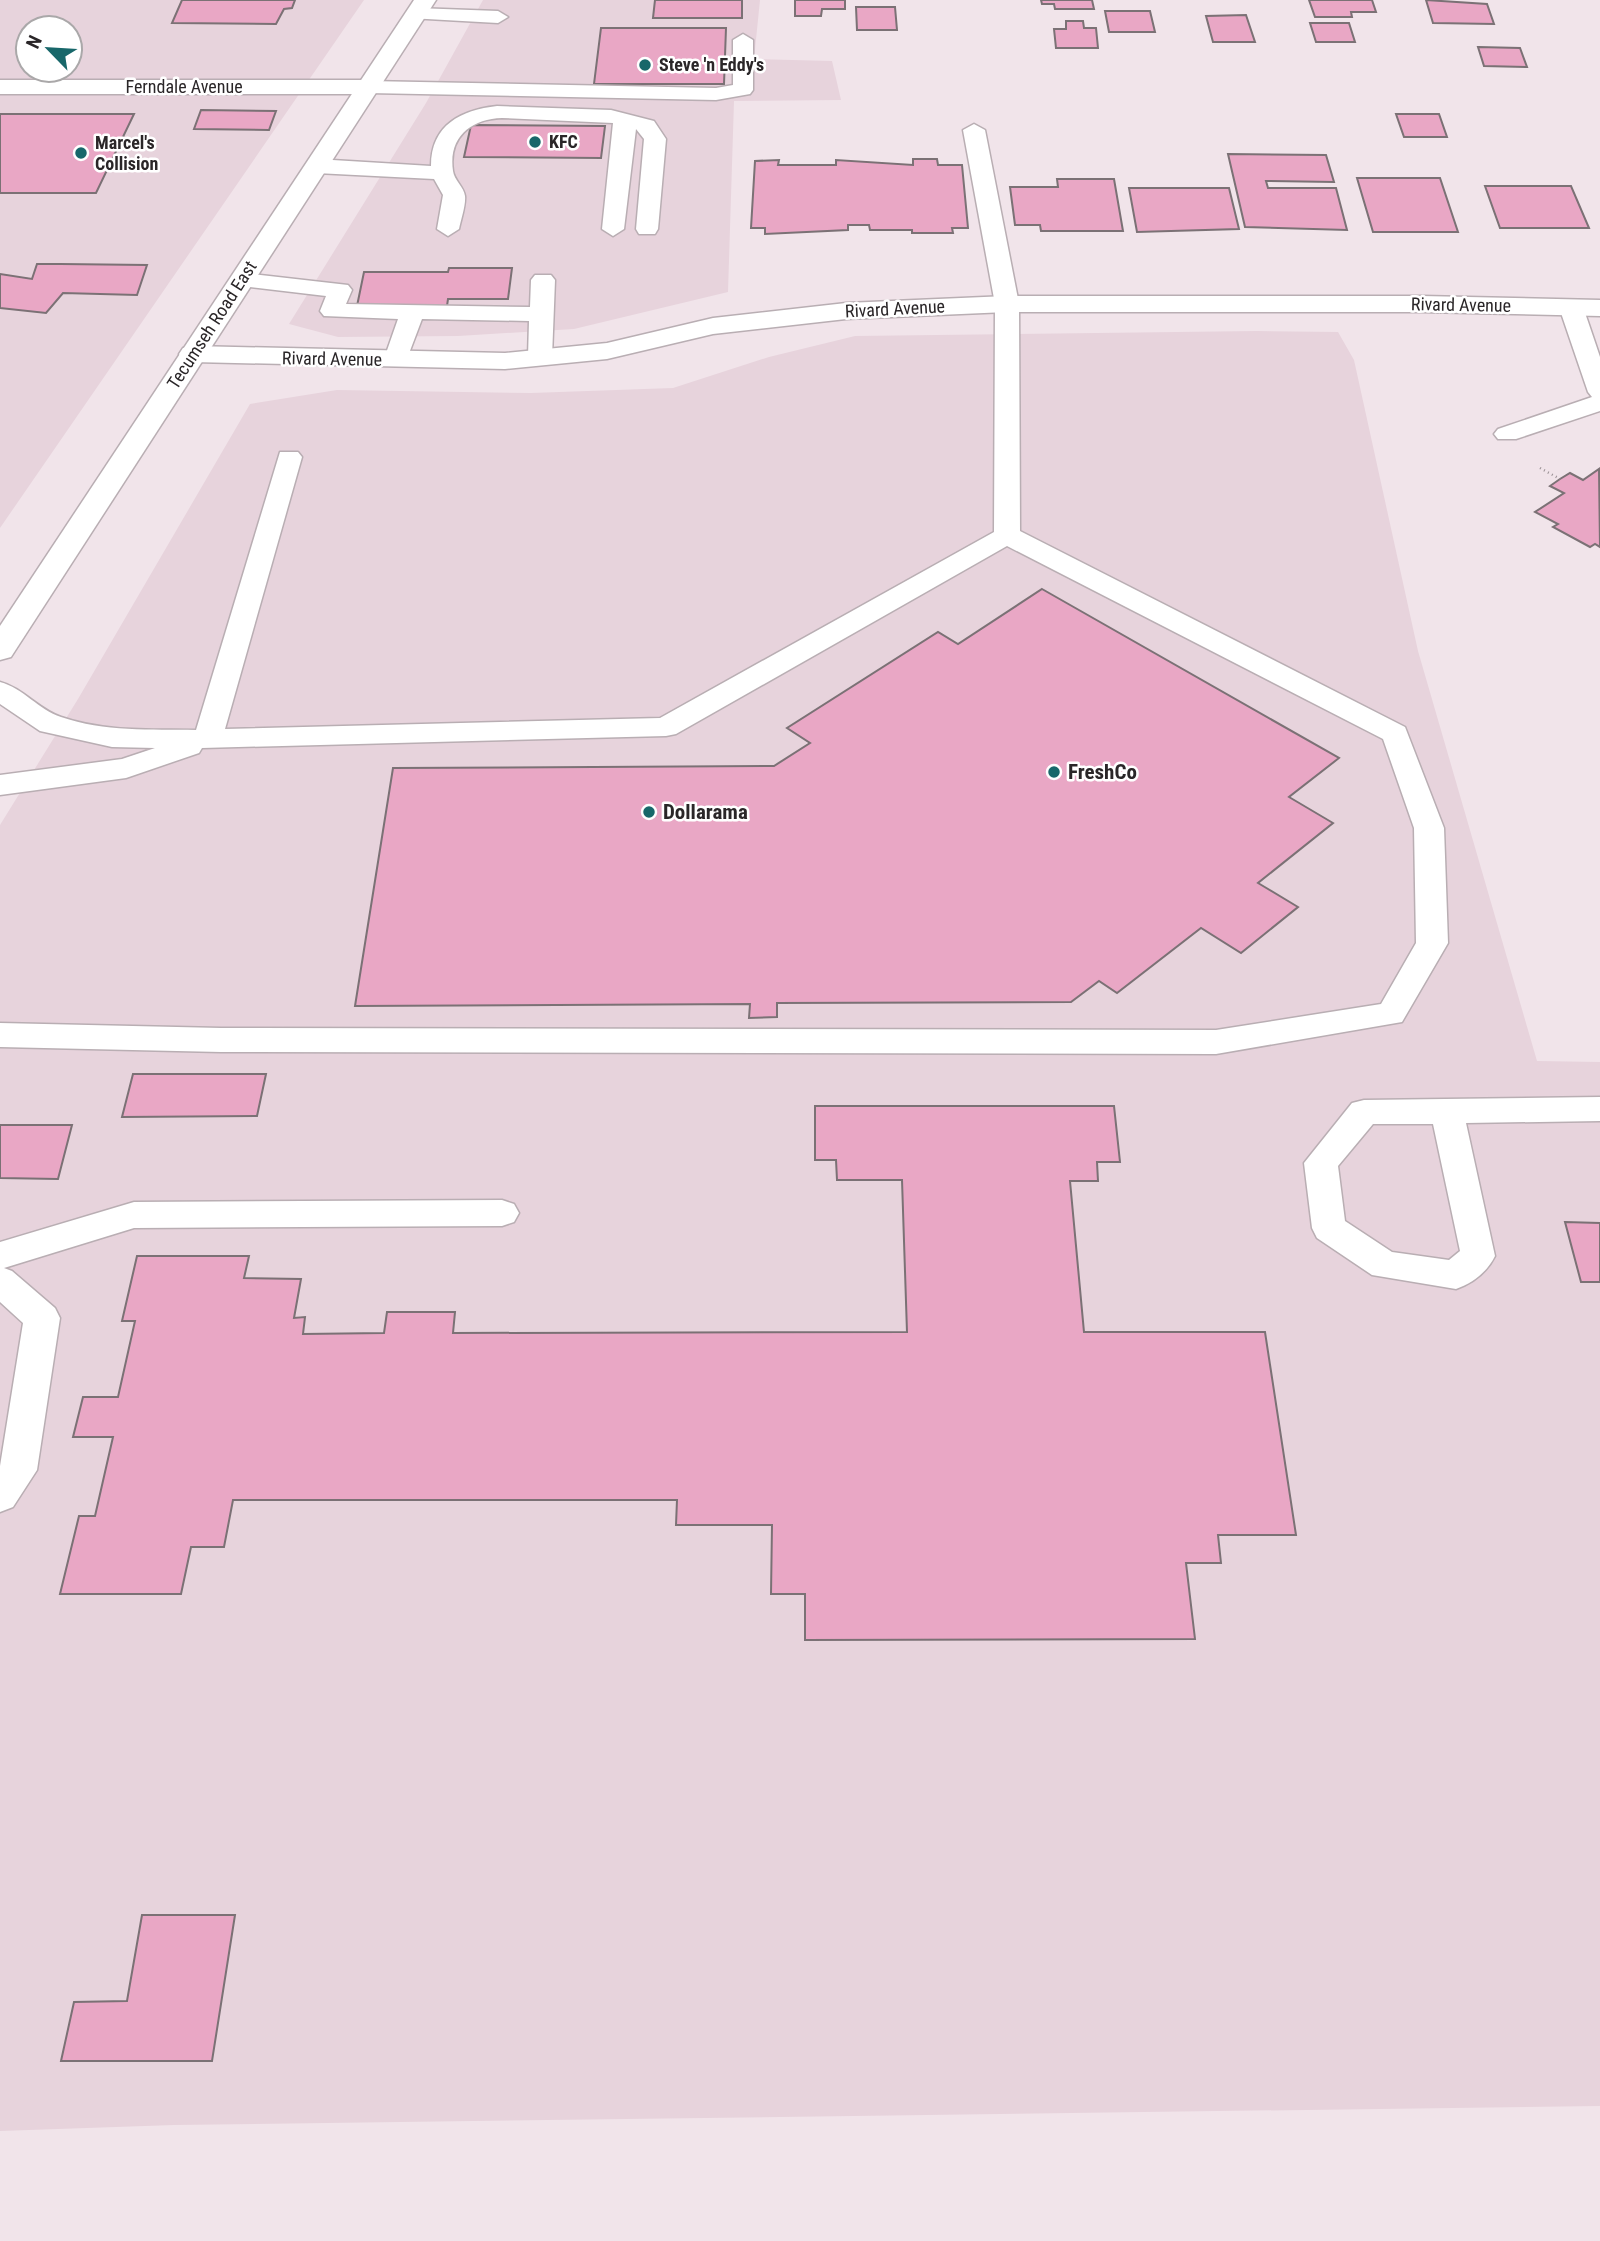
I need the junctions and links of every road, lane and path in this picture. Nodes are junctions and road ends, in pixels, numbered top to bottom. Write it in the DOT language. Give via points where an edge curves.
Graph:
graph roads {
  1 [pos="420,7"];
  2 [pos="498,17"];
  3 [pos="743,40"];
  4 [pos="368,86"];
  5 [pos="0,87"];
  6 [pos="621,118"];
  7 [pos="974,130"];
  8 [pos="316,166"];
  9 [pos="442,173"];
  10 [pos="448,229"];
  11 [pos="613,229"];
  12 [pos="647,229"];
  13 [pos="242,280"];
  14 [pos="543,280"];
  15 [pos="1007,304"];
  16 [pos="1571,307"];
  17 [pos="1600,308"];
  18 [pos="412,314"];
  19 [pos="541,314"];
  20 [pos="193,354"];
  21 [pos="540,357"];
  22 [pos="396,359"];
  23 [pos="1600,392"];
  24 [pos="1600,403"];
  25 [pos="1507,435"];
  26 [pos="289,457"];
  27 [pos="1007,535"];
  28 [pos="0,650"];
  29 [pos="0,691"];
  30 [pos="208,739"];
  31 [pos="0,785"];
  32 [pos="0,1035"];
  33 [pos="1600,1109"];
  34 [pos="1447,1111"];
  35 [pos="502,1213"];
  36 [pos="0,1256"];
  37 [pos="0,1281"];
  38 [pos="0,1496"];
  1 -- 2 [label="lane"];
  1 -- 4 [label="street, Tecumseh Road East"];
  3 -- 4 [label="lane" via="743,90 716,94"];
  4 -- 5 [label="street, Ferndale Avenue"];
  4 -- 8 [label="street, Tecumseh Road East"];
  6 -- 9 [label="lane" via="498,112 470,116 452,128 440,153"];
  6 -- 11 [label="lane" via="626,127"];
  6 -- 12 [label="lane" via="645,124 655,139"];
  7 -- 15 [label="lane"];
  8 -- 9 [label="lane"];
  8 -- 13 [label="street, Tecumseh Road East"];
  9 -- 10 [label="lane" via="454,195"];
  13 -- 18 [label="lane" via="340,290 332,311"];
  13 -- 20 [label="street, Tecumseh Road East"];
  14 -- 19 [label="lane"];
  15 -- 16 [label="street, Rivard Avenue"];
  15 -- 21 [label="street, Rivard Avenue" via="832,312 713,326 607,351"];
  15 -- 27 [label="lane"];
  16 -- 17 [label="street, Rivard Avenue"];
  16 -- 23 [label="lane"];
  18 -- 19 [label="lane"];
  18 -- 22 [label="lane"];
  19 -- 21 [label="lane"];
  20 -- 22 [label="street, Rivard Avenue"];
  20 -- 28 [label="street, Tecumseh Road East"];
  21 -- 22 [label="street, Rivard Avenue" via="505,361"];
  24 -- 25 [label="lane"];
  26 -- 30 [label="lane"];
  27 -- 30 [label="lane" via="666,727"];
  27 -- 32 [label="lane" via="1395,734 1429,828 1432,943 1391,1014 1216,1042 221,1041"];
  29 -- 30 [label="lane" via="50,724 112,738"];
  30 -- 31 [label="lane" via="126,768"];
  33 -- 34 [label="lane"];
  34 -- 34 [label="lane" via="1364,1112 1321,1163 1329,1227 1384,1265 1456,1275 1478,1256"];
  35 -- 36 [label="lane" via="134,1214"];
  37 -- 38 [label="lane" via="43,1318 18,1470"];
}
